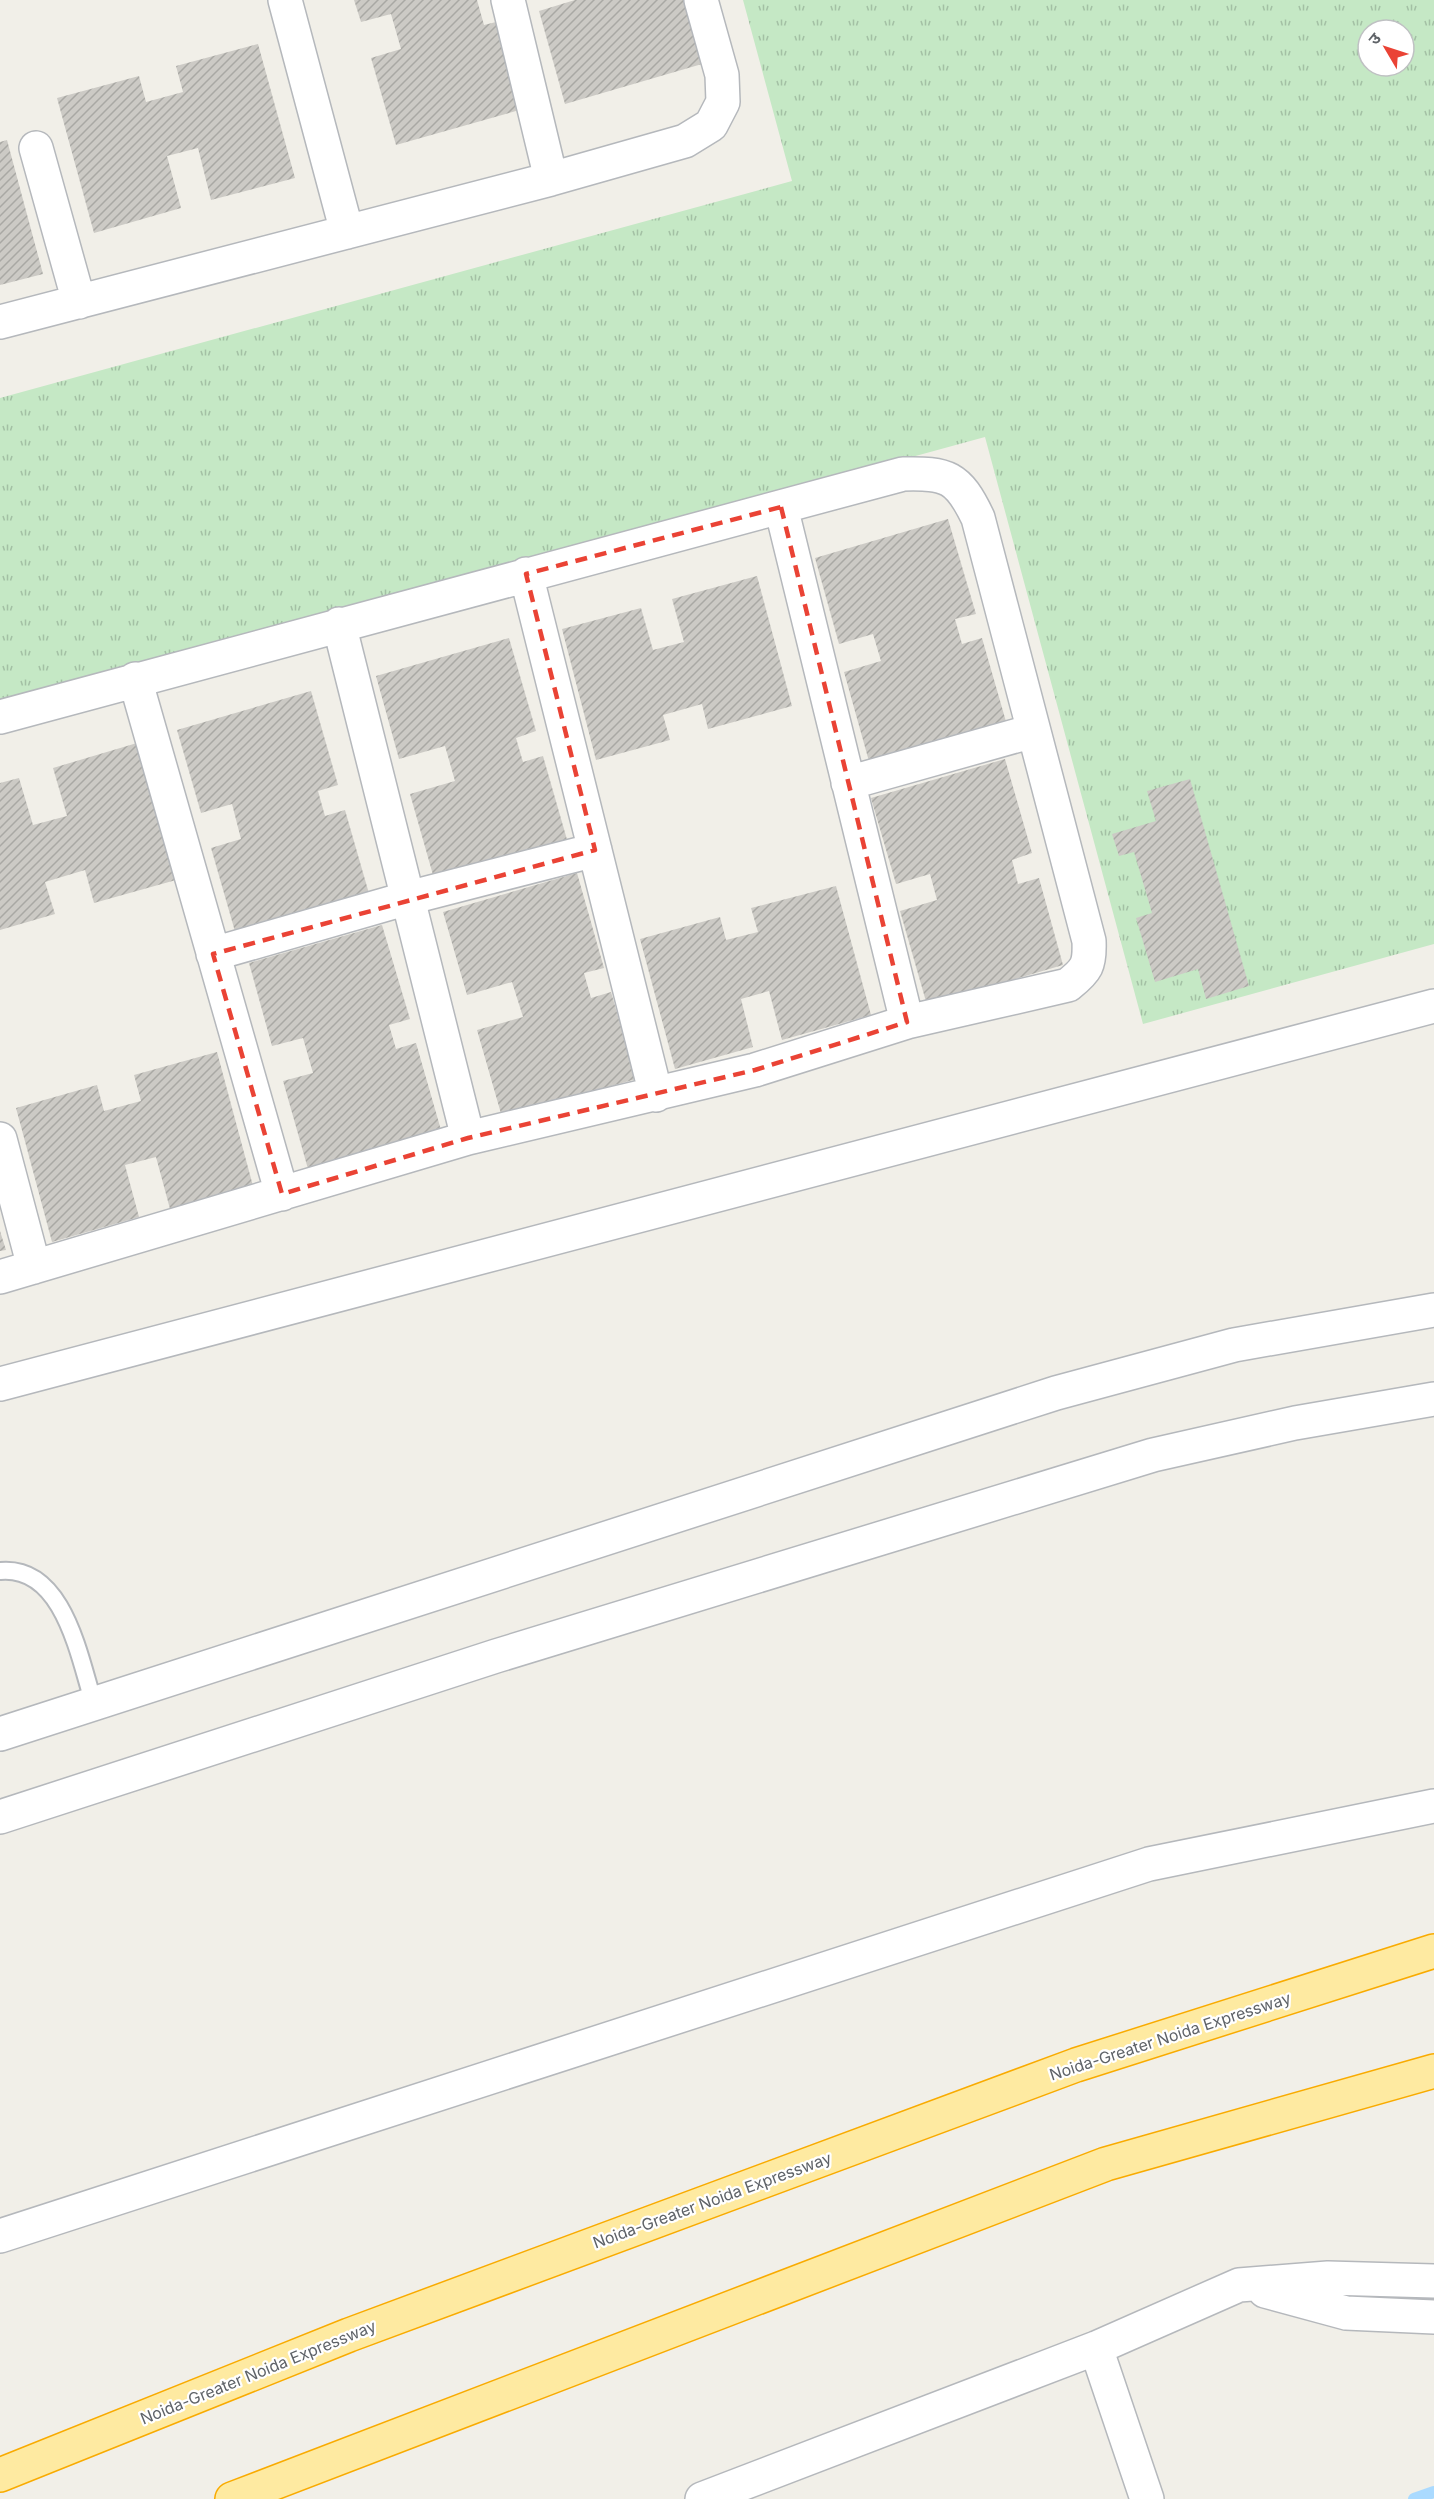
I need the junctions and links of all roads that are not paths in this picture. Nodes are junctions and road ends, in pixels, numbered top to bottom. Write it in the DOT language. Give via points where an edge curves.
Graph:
graph roads {
  1 [pos="285,0"];
  2 [pos="507,0"];
  3 [pos="701,0"];
  4 [pos="36,148"];
  5 [pos="551,179"];
  6 [pos="347,232"];
  7 [pos="79,302"];
  8 [pos="0,322"];
  9 [pos="781,507"];
  10 [pos="526,574"];
  11 [pos="339,624"];
  12 [pos="135,679"];
  13 [pos="0,717"];
  14 [pos="1034,731"];
  15 [pos="848,783"];
  16 [pos="595,850"];
  17 [pos="408,898"];
  18 [pos="213,954"];
  19 [pos="1434,1006"];
  20 [pos="907,1022"];
  21 [pos="656,1095"];
  22 [pos="468,1138"];
  23 [pos="0,1139"];
  24 [pos="282,1194"];
  25 [pos="34,1267"];
  26 [pos="0,1277"];
  27 [pos="1434,1310"];
  28 [pos="0,1384"];
  29 [pos="1434,1399"];
  30 [pos="0,1571"];
  31 [pos="94,1704"];
  32 [pos="0,1734"];
  33 [pos="1434,1806"];
  34 [pos="0,1817"];
  35 [pos="1434,1951"];
  36 [pos="1434,2071"];
  37 [pos="0,2236"];
  38 [pos="1434,2281"];
  39 [pos="1239,2284"];
  40 [pos="1434,2317"];
  41 [pos="1096,2348"];
  42 [pos="0,2475"];
  43 [pos="232,2499"];
  44 [pos="702,2499"];
  45 [pos="1147,2499"];
  1 -- 6 [label="street"];
  2 -- 5 [label="street"];
  3 -- 5 [label="street" via="722,75 723,102 711,124 686,141"];
  4 -- 7 [label="street"];
  5 -- 6 [label="street"];
  6 -- 7 [label="street"];
  7 -- 8 [label="street"];
  9 -- 10 [label="street"];
  9 -- 14 [label="street" via="903,474 934,473 949,478 968,497 978,518"];
  9 -- 15 [label="street"];
  10 -- 11 [label="street"];
  10 -- 16 [label="street"];
  11 -- 12 [label="street"];
  11 -- 17 [label="street"];
  12 -- 13 [label="street"];
  12 -- 18 [label="street"];
  14 -- 15 [label="street"];
  14 -- 20 [label="street" via="1089,941 1090,961 1083,974 1068,985"];
  15 -- 20 [label="street"];
  16 -- 17 [label="street"];
  16 -- 21 [label="street"];
  17 -- 18 [label="street"];
  17 -- 22 [label="street"];
  18 -- 24 [label="street"];
  19 -- 28 [label="street"];
  20 -- 21 [label="street" via="755,1070"];
  21 -- 22 [label="street"];
  22 -- 24 [label="street"];
  23 -- 25 [label="street"];
  24 -- 25 [label="street"];
  25 -- 26 [label="street"];
  27 -- 31 [label="street" via="1234,1345 1056,1393"];
  29 -- 34 [label="street" via="1296,1423 1154,1455 496,1656"];
  30 -- 31 [label="lane" via="16,1569 38,1580 54,1598 70,1626"];
  31 -- 32 [label="street"];
  33 -- 37 [label="street" via="1149,1864"];
  35 -- 42 [label="highway, Noida-Greater Noida Expressway" via="1076,2065 349,2335"];
  36 -- 43 [label="highway" via="1106,2164"];
  38 -- 39 [label="street" via="1329,2278"];
  39 -- 40 [label="street" via="1346,2313"];
  39 -- 41 [label="street"];
  41 -- 44 [label="street"];
  41 -- 45 [label="street"];
}
